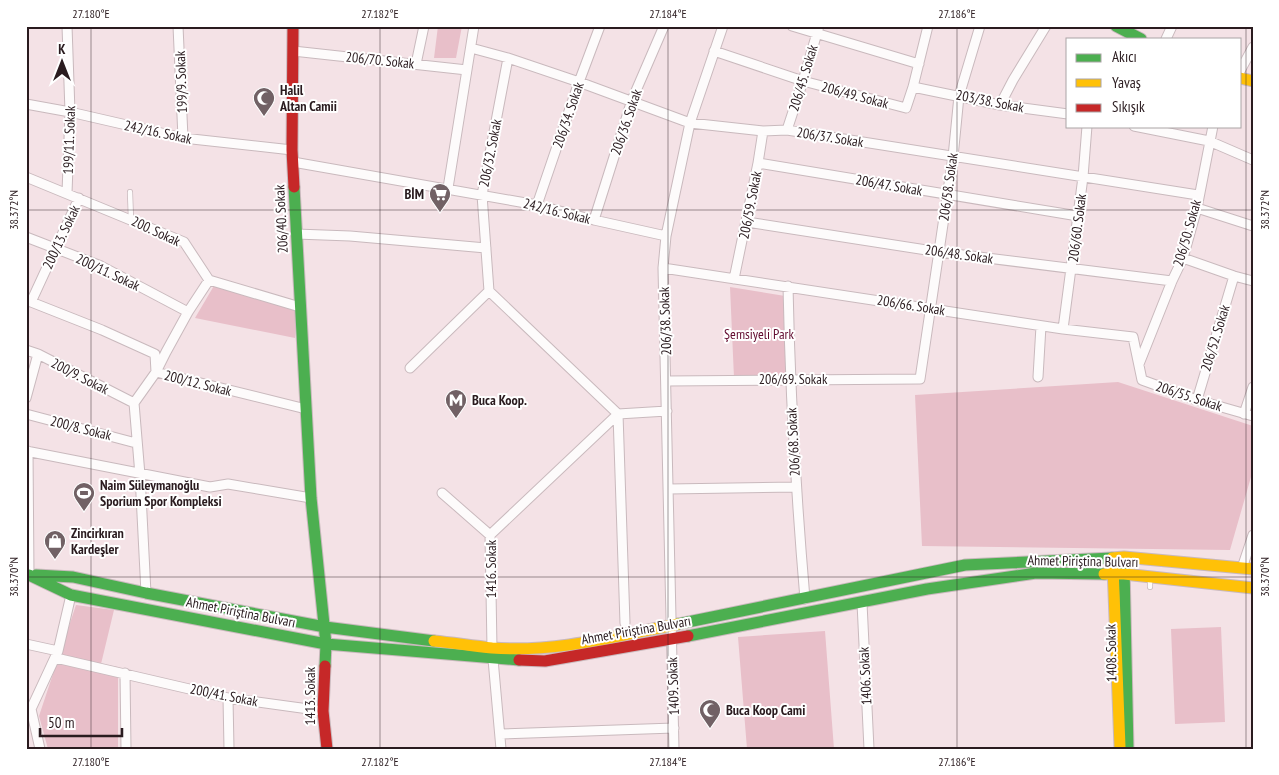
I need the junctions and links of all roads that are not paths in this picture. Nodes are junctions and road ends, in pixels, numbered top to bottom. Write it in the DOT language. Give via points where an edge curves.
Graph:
graph roads {
  1 [pos="67,26"];
  2 [pos="178,26"];
  3 [pos="293,26"];
  4 [pos="424,26"];
  5 [pos="474,26"];
  6 [pos="600,26"];
  7 [pos="664,26"];
  8 [pos="723,26"];
  9 [pos="792,26"];
  10 [pos="928,26"];
  11 [pos="980,26"];
  12 [pos="1046,26"];
  13 [pos="1116,26"];
  14 [pos="1172,26"];
  15 [pos="818,30"];
  16 [pos="1139,38"];
  17 [pos="1166,38"];
  18 [pos="1253,47"];
  19 [pos="470,48"];
  20 [pos="293,51"];
  21 [pos="714,51"];
  22 [pos="508,58"];
  23 [pos="416,64"];
  24 [pos="919,64"];
  25 [pos="1242,67"];
  26 [pos="467,70"];
  27 [pos="803,81"];
  28 [pos="579,82"];
  29 [pos="913,86"];
  30 [pos="959,96"];
  31 [pos="632,100"];
  32 [pos="26,104"];
  33 [pos="1000,105"];
  34 [pos="70,112"];
  35 [pos="1066,114"];
  36 [pos="690,123"];
  37 [pos="1086,128"];
  38 [pos="1144,128"];
  39 [pos="1212,128"];
  40 [pos="762,130"];
  41 [pos="787,130"];
  42 [pos="183,138"];
  43 [pos="1210,141"];
  44 [pos="292,156"];
  45 [pos="953,157"];
  46 [pos="1253,160"];
  47 [pos="758,163"];
  48 [pos="26,177"];
  49 [pos="1083,177"];
  50 [pos="448,188"];
  51 [pos="130,192"];
  52 [pos="67,193"];
  53 [pos="482,195"];
  54 [pos="947,195"];
  55 [pos="1198,195"];
  56 [pos="79,198"];
  57 [pos="538,205"];
  58 [pos="1197,208"];
  59 [pos="1078,216"];
  60 [pos="131,220"];
  61 [pos="594,220"];
  62 [pos="747,222"];
  63 [pos="1253,226"];
  64 [pos="296,234"];
  65 [pos="666,236"];
  66 [pos="26,237"];
  67 [pos="486,248"];
  68 [pos="57,249"];
  69 [pos="939,252"];
  70 [pos="1183,258"];
  71 [pos="663,268"];
  72 [pos="1072,268"];
  73 [pos="1234,276"];
  74 [pos="734,279"];
  75 [pos="209,280"];
  76 [pos="1172,281"];
  77 [pos="1253,281"];
  78 [pos="788,286"];
  79 [pos="489,291"];
  80 [pos="29,301"];
  81 [pos="300,307"];
  82 [pos="930,308"];
  83 [pos="188,312"];
  84 [pos="1041,326"];
  85 [pos="1064,329"];
  86 [pos="26,350"];
  87 [pos="38,354"];
  88 [pos="1139,364"];
  89 [pos="410,368"];
  90 [pos="156,372"];
  91 [pos="1038,377"];
  92 [pos="790,379"];
  93 [pos="920,379"];
  94 [pos="667,381"];
  95 [pos="1253,387"];
  96 [pos="26,398"];
  97 [pos="1197,400"];
  98 [pos="134,403"];
  99 [pos="306,409"];
  100 [pos="668,411"];
  101 [pos="26,414"];
  102 [pos="618,414"];
  103 [pos="1248,415"];
  104 [pos="136,443"];
  105 [pos="27,451"];
  106 [pos="140,475"];
  107 [pos="796,488"];
  108 [pos="669,489"];
  109 [pos="442,493"];
  110 [pos="311,498"];
  111 [pos="1253,534"];
  112 [pos="490,535"];
  113 [pos="28,538"];
  114 [pos="1118,557"];
  115 [pos="1248,568"];
  116 [pos="1119,574"];
  117 [pos="28,575"];
  118 [pos="1253,588"];
  119 [pos="146,593"];
  120 [pos="71,595"];
  121 [pos="805,599"];
  122 [pos="862,603"];
  123 [pos="625,623"];
  124 [pos="671,624"];
  125 [pos="325,627"];
  126 [pos="671,639"];
  127 [pos="26,644"];
  128 [pos="326,644"];
  129 [pos="493,653"];
  130 [pos="57,654"];
  131 [pos="125,673"];
  132 [pos="228,698"];
  133 [pos="28,708"];
  134 [pos="323,711"];
  135 [pos="674,728"];
  136 [pos="500,734"];
  137 [pos="40,749"];
  138 [pos="126,749"];
  139 [pos="229,749"];
  140 [pos="327,749"];
  141 [pos="501,749"];
  142 [pos="674,749"];
  143 [pos="868,749"];
  144 [pos="1120,749"];
  145 [pos="1128,749"];
  1 -- 34 [label="street, 199/11. Sokak"];
  2 -- 42 [label="street, 199/9. Sokak"];
  3 -- 20 [label="main road, 206/40. Sokak"];
  4 -- 23 [label="street"];
  5 -- 19 [label="street"];
  6 -- 28 [label="street, 206/34. Sokak"];
  7 -- 31 [label="street, 206/36. Sokak"];
  8 -- 21 [label="street, 206/38. Sokak"];
  9 -- 15 [label="street"];
  10 -- 24 [label="street"];
  11 -- 30 [label="street, 206/58. Sokak"];
  12 -- 33 [label="street"];
  13 -- 16 [label="main road"];
  14 -- 17 [label="street"];
  15 -- 24 [label="street"];
  15 -- 27 [label="street, 206/45. Sokak"];
  18 -- 25 [label="street"];
  19 -- 22 [label="street, 206/37. Sokak"];
  19 -- 26 [label="street"];
  20 -- 23 [label="street, 206/70. Sokak"];
  20 -- 44 [label="main road, 206/40. Sokak"];
  21 -- 27 [label="street, 206/49. Sokak"];
  21 -- 36 [label="street, 206/38. Sokak"];
  22 -- 28 [label="street, 206/37. Sokak"];
  22 -- 53 [label="street, 206/32. Sokak"];
  23 -- 26 [label="street, 206/70. Sokak"];
  24 -- 29 [label="street"];
  26 -- 50 [label="street"];
  27 -- 29 [label="street, 206/49. Sokak" via="906,108"];
  27 -- 41 [label="street, 206/45. Sokak"];
  28 -- 31 [label="street, 206/37. Sokak"];
  28 -- 57 [label="street, 206/34. Sokak"];
  29 -- 30 [label="street, 203/38. Sokak"];
  30 -- 33 [label="street, 203/38. Sokak"];
  30 -- 45 [label="street, 206/58. Sokak"];
  31 -- 36 [label="street, 206/37. Sokak"];
  31 -- 61 [label="street, 206/36. Sokak"];
  32 -- 34 [label="street, 242/16. Sokak"];
  33 -- 35 [label="street, 203/38. Sokak"];
  34 -- 42 [label="street, 242/16. Sokak"];
  34 -- 52 [label="street, 199/11. Sokak"];
  36 -- 40 [label="street, 206/37. Sokak"];
  36 -- 65 [label="street, 206/38. Sokak"];
  37 -- 49 [label="street, 206/60. Sokak"];
  38 -- 43 [label="street"];
  39 -- 43 [label="street, 206/50. Sokak"];
  40 -- 41 [label="street, 206/37. Sokak"];
  40 -- 47 [label="street, 206/59. Sokak"];
  41 -- 45 [label="street, 206/37. Sokak"];
  42 -- 44 [label="street, 242/16. Sokak"];
  43 -- 46 [label="street"];
  43 -- 55 [label="street, 206/50. Sokak"];
  44 -- 50 [label="street, 242/16. Sokak"];
  44 -- 64 [label="main road, 206/40. Sokak"];
  45 -- 49 [label="street, 206/37. Sokak"];
  45 -- 54 [label="street, 206/58. Sokak"];
  47 -- 54 [label="street, 206/47. Sokak"];
  47 -- 62 [label="street, 206/59. Sokak"];
  48 -- 52 [label="street, 200. Sokak"];
  49 -- 55 [label="street, 206/37. Sokak"];
  49 -- 59 [label="street, 206/60. Sokak"];
  50 -- 53 [label="street, 242/16. Sokak"];
  51 -- 60 [label="lane"];
  52 -- 56 [label="street, 200. Sokak"];
  53 -- 57 [label="street, 242/16. Sokak"];
  53 -- 67 [label="street, 206/32. Sokak"];
  54 -- 59 [label="street, 206/47. Sokak"];
  54 -- 69 [label="street, 206/58. Sokak"];
  55 -- 58 [label="street, 206/50. Sokak"];
  56 -- 60 [label="street, 200. Sokak"];
  56 -- 68 [label="street, 200/13. Sokak"];
  57 -- 61 [label="street, 242/16. Sokak"];
  58 -- 63 [label="street"];
  58 -- 70 [label="street, 206/50. Sokak"];
  59 -- 72 [label="street, 206/60. Sokak"];
  60 -- 75 [label="street, 200. Sokak" via="184,242"];
  61 -- 65 [label="street, 242/16. Sokak"];
  62 -- 69 [label="street, 206/48. Sokak"];
  62 -- 74 [label="street, 206/59. Sokak"];
  64 -- 67 [label="street"];
  64 -- 81 [label="main road, 206/40. Sokak"];
  65 -- 71 [label="street, 206/38. Sokak"];
  66 -- 68 [label="street, 200/11. Sokak"];
  67 -- 79 [label="street, 206/32. Sokak"];
  68 -- 80 [label="street, 200/13. Sokak"];
  68 -- 83 [label="street, 200/11. Sokak" via="101,266"];
  69 -- 72 [label="street, 206/48. Sokak"];
  69 -- 82 [label="street, 206/58. Sokak"];
  70 -- 73 [label="street"];
  70 -- 76 [label="street, 206/50. Sokak"];
  71 -- 74 [label="street, 206/66. Sokak"];
  71 -- 94 [label="street, 206/38. Sokak"];
  72 -- 76 [label="street, 206/48. Sokak"];
  72 -- 85 [label="street, 206/60. Sokak"];
  73 -- 77 [label="street"];
  73 -- 97 [label="street, 206/52. Sokak"];
  74 -- 78 [label="street, 206/66. Sokak"];
  75 -- 81 [label="street"];
  75 -- 83 [label="street"];
  76 -- 88 [label="street, 206/50. Sokak"];
  78 -- 82 [label="street, 206/66. Sokak"];
  78 -- 92 [label="street, 206/68. Sokak"];
  79 -- 89 [label="street"];
  79 -- 102 [label="street"];
  80 -- 90 [label="street, 200/12. Sokak" via="155,354"];
  81 -- 99 [label="main road, 206/40. Sokak"];
  82 -- 84 [label="street, 206/66. Sokak"];
  82 -- 93 [label="street, 206/58. Sokak"];
  83 -- 90 [label="street"];
  84 -- 85 [label="street, 206/66. Sokak"];
  84 -- 91 [label="street"];
  85 -- 88 [label="street, 206/66. Sokak" via="1133,337"];
  86 -- 87 [label="street, 200/9. Sokak"];
  87 -- 96 [label="street"];
  87 -- 98 [label="street, 200/9. Sokak"];
  88 -- 97 [label="street, 206/55. Sokak" via="1142,380"];
  90 -- 98 [label="street"];
  90 -- 99 [label="street, 200/12. Sokak"];
  92 -- 93 [label="street, 206/69. Sokak"];
  92 -- 94 [label="street, 206/69. Sokak"];
  92 -- 107 [label="street, 206/68. Sokak"];
  94 -- 100 [label="street, 206/38. Sokak"];
  95 -- 103 [label="street"];
  97 -- 103 [label="street, 206/55. Sokak"];
  98 -- 104 [label="street"];
  99 -- 110 [label="main road, 206/40. Sokak"];
  100 -- 102 [label="street"];
  100 -- 108 [label="street, 206/38. Sokak"];
  101 -- 104 [label="street, 200/8. Sokak"];
  102 -- 112 [label="street, 1416. Sokak"];
  102 -- 123 [label="street"];
  104 -- 106 [label="street"];
  105 -- 106 [label="street"];
  105 -- 113 [label="street"];
  106 -- 110 [label="street" via="210,487 228,484"];
  106 -- 119 [label="street"];
  107 -- 108 [label="street"];
  107 -- 121 [label="street, 206/68. Sokak"];
  108 -- 124 [label="street, 206/38. Sokak"];
  109 -- 112 [label="street"];
  110 -- 125 [label="main road"];
  111 -- 115 [label="street"];
  112 -- 129 [label="street, 1416. Sokak"];
  113 -- 117 [label="street"];
  114 -- 115 [label="main road, Ahmet Piriştina Bulvarı"];
  114 -- 116 [label="main road, 1408. Sokak"];
  114 -- 121 [label="main road, Ahmet Piriştina Bulvarı" via="965,565"];
  116 -- 118 [label="main road, Ahmet Piriştina Bulvarı" via="1150,582"];
  116 -- 122 [label="main road, Ahmet Piriştina Bulvarı" via="1036,572"];
  116 -- 144 [label="main road, 1408. Sokak"];
  116 -- 145 [label="main road, 1408. Sokak"];
  117 -- 119 [label="main road, Ahmet Piriştina Bulvarı" via="73,577"];
  117 -- 120 [label="main road, Ahmet Piriştina Bulvarı"];
  119 -- 125 [label="main road, Ahmet Piriştina Bulvarı"];
  120 -- 128 [label="main road, Ahmet Piriştina Bulvarı"];
  120 -- 130 [label="street"];
  121 -- 124 [label="main road, Ahmet Piriştina Bulvarı"];
  122 -- 126 [label="main road, Ahmet Piriştina Bulvarı"];
  122 -- 143 [label="street, 1406. Sokak"];
  124 -- 126 [label="street, 1409. Sokak"];
  124 -- 129 [label="main road, Ahmet Piriştina Bulvarı" via="584,643"];
  125 -- 128 [label="main road"];
  125 -- 129 [label="main road, Ahmet Piriştina Bulvarı"];
  126 -- 129 [label="main road, Ahmet Piriştina Bulvarı" via="545,661"];
  126 -- 135 [label="street, 1409. Sokak"];
  127 -- 130 [label="street"];
  128 -- 129 [label="main road, Ahmet Piriştina Bulvarı"];
  128 -- 134 [label="main road, 1413. Sokak"];
  129 -- 136 [label="street, 1416. Sokak"];
  130 -- 131 [label="street, 200/41. Sokak"];
  130 -- 133 [label="street"];
  131 -- 132 [label="street, 200/41. Sokak"];
  131 -- 138 [label="street"];
  132 -- 134 [label="street, 200/41. Sokak"];
  132 -- 139 [label="street"];
  133 -- 137 [label="street"];
  134 -- 140 [label="main road, 1413. Sokak"];
  135 -- 136 [label="street"];
  135 -- 142 [label="street, 1409. Sokak"];
  136 -- 141 [label="street, 1416. Sokak"];
}
